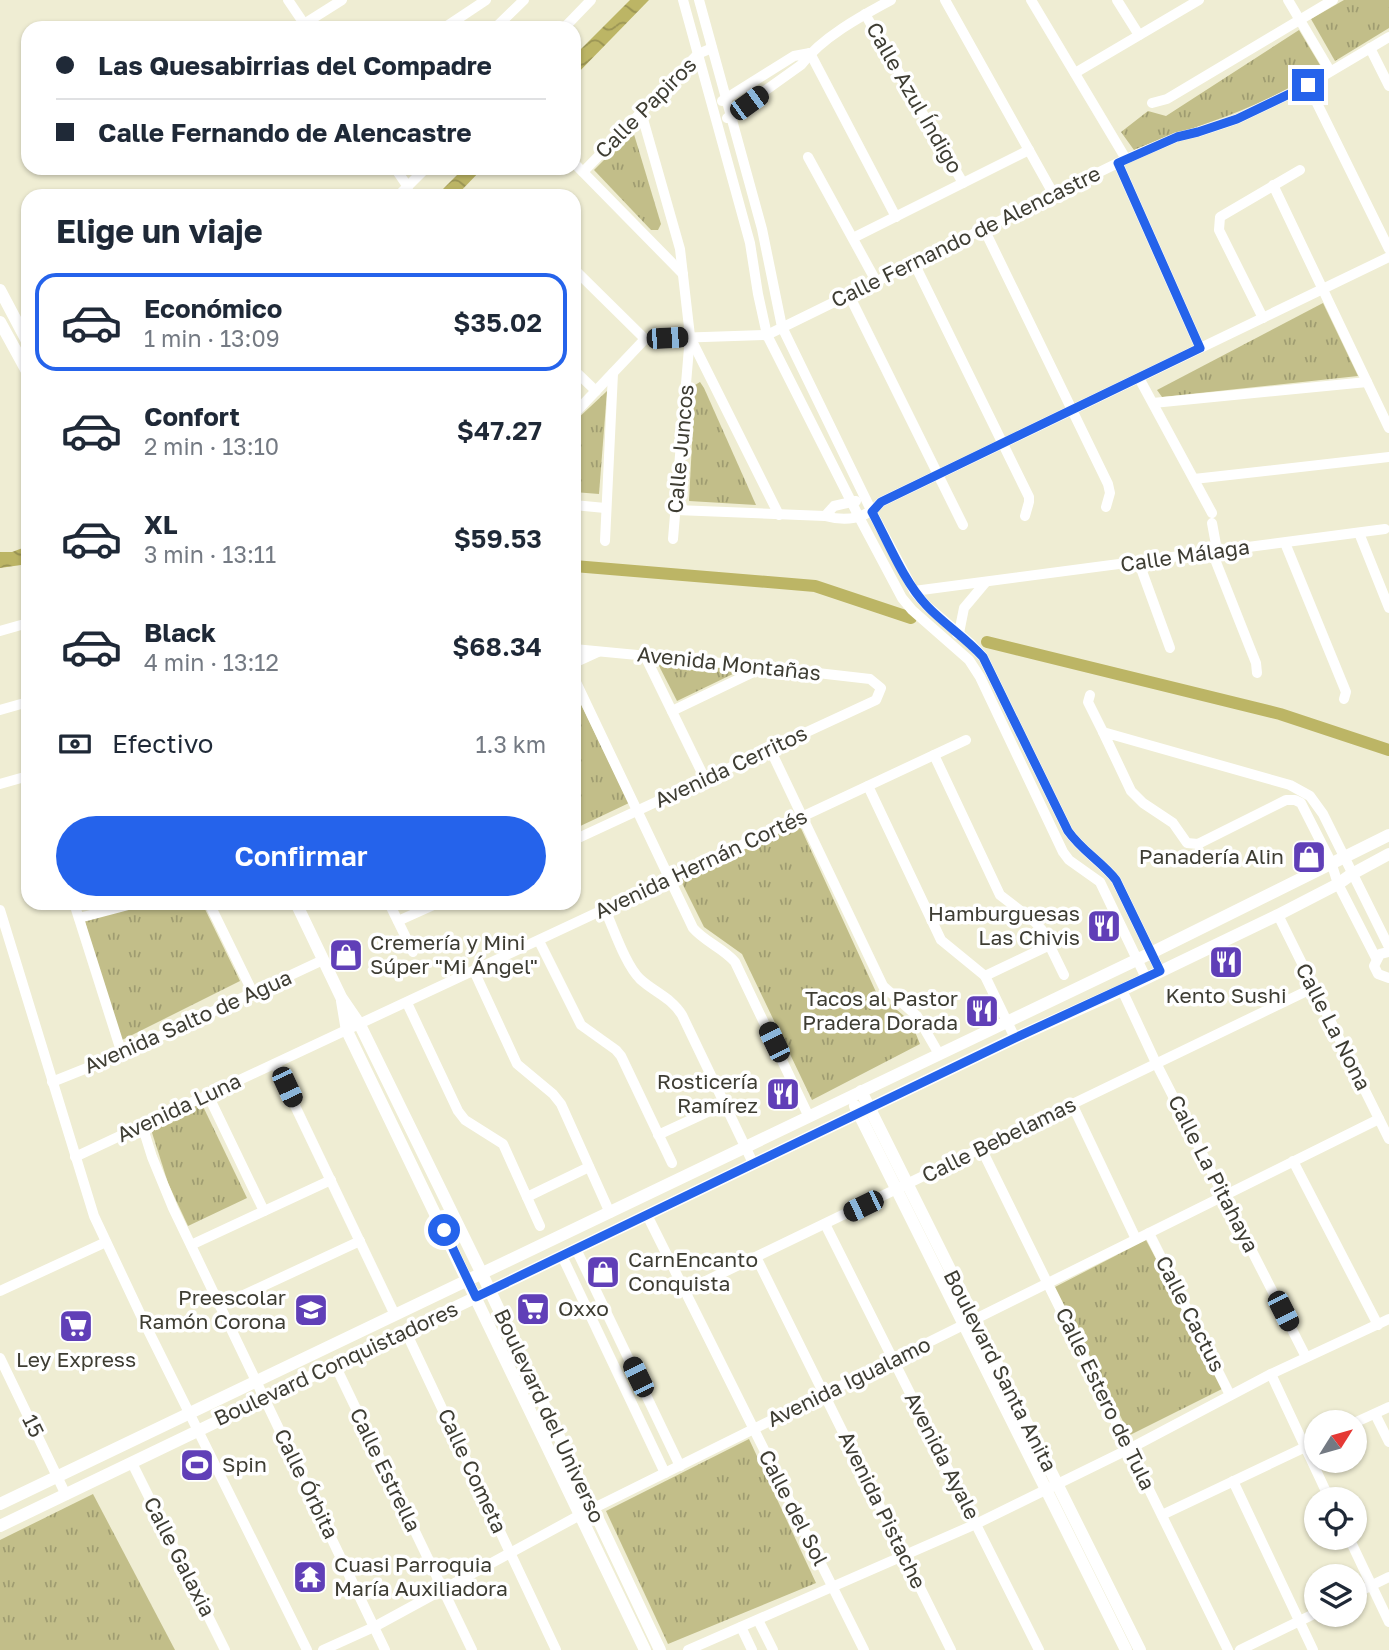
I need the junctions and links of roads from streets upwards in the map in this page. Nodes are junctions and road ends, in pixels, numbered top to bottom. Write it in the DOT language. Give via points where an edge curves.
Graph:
graph roads {
  1 [pos="288,0"];
  2 [pos="341,0"];
  3 [pos="486,0"];
  4 [pos="524,0"];
  5 [pos="591,0"];
  6 [pos="683,0"];
  7 [pos="699,0"];
  8 [pos="891,0"];
  9 [pos="945,0"];
  10 [pos="1031,0"];
  11 [pos="1116,0"];
  12 [pos="1199,0"];
  13 [pos="1288,0"];
  14 [pos="1333,0"];
  15 [pos="865,14"];
  16 [pos="1300,20"];
  17 [pos="302,21"];
  18 [pos="312,21"];
  19 [pos="454,21"];
  20 [pos="502,21"];
  21 [pos="571,21"];
  22 [pos="1139,35"];
  23 [pos="1389,37"];
  24 [pos="712,48"];
  25 [pos="1370,48"];
  26 [pos="810,53"];
  27 [pos="698,54"];
  28 [pos="1330,71"];
  29 [pos="1075,73"];
  30 [pos="1308,85"];
  31 [pos="1389,86"];
  32 [pos="726,98"];
  33 [pos="1152,103"];
  34 [pos="713,107"];
  35 [pos="641,112"];
  36 [pos="732,115"];
  37 [pos="718,124"];
  38 [pos="1029,150"];
  39 [pos="808,157"];
  40 [pos="1122,161"];
  41 [pos="1300,170"];
  42 [pos="583,172"];
  43 [pos="400,175"];
  44 [pos="419,175"];
  45 [pos="963,183"];
  46 [pos="1273,185"];
  47 [pos="408,187"];
  48 [pos="1054,195"];
  49 [pos="896,217"];
  50 [pos="984,229"];
  51 [pos="853,238"];
  52 [pos="1389,249"];
  53 [pos="1389,257"];
  54 [pos="914,263"];
  55 [pos="683,274"];
  56 [pos="581,276"];
  57 [pos="876,281"];
  58 [pos="1322,289"];
  59 [pos="0,290"];
  60 [pos="849,295"];
  61 [pos="1263,318"];
  62 [pos="0,321"];
  63 [pos="782,327"];
  64 [pos="21,330"];
  65 [pos="767,335"];
  66 [pos="690,337"];
  67 [pos="645,339"];
  68 [pos="1200,348"];
  69 [pos="21,360"];
  70 [pos="613,373"];
  71 [pos="581,377"];
  72 [pos="1139,378"];
  73 [pos="1367,382"];
  74 [pos="596,391"];
  75 [pos="1153,403"];
  76 [pos="581,407"];
  77 [pos="1072,411"];
  78 [pos="1389,428"];
  79 [pos="1002,444"];
  80 [pos="1389,457"];
  81 [pos="938,475"];
  82 [pos="1194,479"];
  83 [pos="866,500"];
  84 [pos="851,502"];
  85 [pos="881,502"];
  86 [pos="581,506"];
  87 [pos="1105,507"];
  88 [pos="605,508"];
  89 [pos="676,510"];
  90 [pos="872,512"];
  91 [pos="779,515"];
  92 [pos="825,516"];
  93 [pos="1025,516"];
  94 [pos="859,517"];
  95 [pos="963,525"];
  96 [pos="1385,529"];
  97 [pos="1359,533"];
  98 [pos="673,539"];
  99 [pos="605,541"];
  100 [pos="1285,543"];
  101 [pos="1216,550"];
  102 [pos="1139,563"];
  103 [pos="985,583"];
  104 [pos="914,591"];
  105 [pos="1389,608"];
  106 [pos="21,625"];
  107 [pos="0,631"];
  108 [pos="959,633"];
  109 [pos="947,640"];
  110 [pos="1170,648"];
  111 [pos="581,650"];
  112 [pos="598,652"];
  113 [pos="645,656"];
  114 [pos="581,660"];
  115 [pos="765,667"];
  116 [pos="1257,673"];
  117 [pos="881,688"];
  118 [pos="581,692"];
  119 [pos="1090,695"];
  120 [pos="1344,699"];
  121 [pos="21,704"];
  122 [pos="0,710"];
  123 [pos="672,711"];
  124 [pos="1102,732"];
  125 [pos="966,740"];
  126 [pos="770,749"];
  127 [pos="934,755"];
  128 [pos="21,778"];
  129 [pos="705,779"];
  130 [pos="0,784"];
  131 [pos="868,786"];
  132 [pos="1300,789"];
  133 [pos="1295,800"];
  134 [pos="638,810"];
  135 [pos="802,817"];
  136 [pos="1389,835"];
  137 [pos="581,837"];
  138 [pos="1389,854"];
  139 [pos="1344,856"];
  140 [pos="1331,862"];
  141 [pos="1352,874"];
  142 [pos="670,879"];
  143 [pos="1338,884"];
  144 [pos="0,910"];
  145 [pos="76,910"];
  146 [pos="109,910"];
  147 [pos="212,910"];
  148 [pos="299,910"];
  149 [pos="392,910"];
  150 [pos="422,910"];
  151 [pos="605,910"];
  152 [pos="1278,915"];
  153 [pos="79,918"];
  154 [pos="398,921"];
  155 [pos="540,941"];
  156 [pos="1050,946"];
  157 [pos="1389,950"];
  158 [pos="413,952"];
  159 [pos="1152,953"];
  160 [pos="1376,958"];
  161 [pos="323,960"];
  162 [pos="1138,960"];
  163 [pos="474,971"];
  164 [pos="1160,971"];
  165 [pos="1065,975"];
  166 [pos="985,976"];
  167 [pos="1146,978"];
  168 [pos="1389,978"];
  169 [pos="1313,988"];
  170 [pos="1122,990"];
  171 [pos="253,993"];
  172 [pos="341,997"];
  173 [pos="407,1003"];
  174 [pos="1007,1021"];
  175 [pos="360,1025"];
  176 [pos="347,1031"];
  177 [pos="1015,1038"];
  178 [pos="122,1054"];
  179 [pos="939,1054"];
  180 [pos="1156,1063"];
  181 [pos="275,1064"];
  182 [pos="52,1082"];
  183 [pos="855,1094"];
  184 [pos="208,1095"];
  185 [pos="725,1104"];
  186 [pos="1072,1104"];
  187 [pos="864,1110"];
  188 [pos="809,1117"];
  189 [pos="1379,1119"];
  190 [pos="142,1125"];
  191 [pos="659,1135"];
  192 [pos="1389,1139"];
  193 [pos="746,1147"];
  194 [pos="981,1148"];
  195 [pos="75,1157"];
  196 [pos="1293,1161"];
  197 [pos="672,1163"];
  198 [pos="753,1163"];
  199 [pos="589,1167"];
  200 [pos="331,1180"];
  201 [pos="902,1187"];
  202 [pos="1224,1195"];
  203 [pos="527,1197"];
  204 [pos="264,1211"];
  205 [pos="610,1213"];
  206 [pos="647,1215"];
  207 [pos="825,1224"];
  208 [pos="540,1226"];
  209 [pos="1149,1233"];
  210 [pos="1136,1239"];
  211 [pos="360,1241"];
  212 [pos="106,1242"];
  213 [pos="191,1245"];
  214 [pos="576,1249"];
  215 [pos="562,1256"];
  216 [pos="756,1257"];
  217 [pos="482,1274"];
  218 [pos="468,1280"];
  219 [pos="1048,1283"];
  220 [pos="489,1290"];
  221 [pos="0,1291"];
  222 [pos="685,1292"];
  223 [pos="476,1297"];
  224 [pos="220,1306"];
  225 [pos="395,1315"];
  226 [pos="1389,1319"];
  227 [pos="969,1322"];
  228 [pos="1378,1325"];
  229 [pos="614,1328"];
  230 [pos="405,1330"];
  231 [pos="599,1335"];
  232 [pos="1306,1357"];
  233 [pos="0,1358"];
  234 [pos="893,1360"];
  235 [pos="335,1365"];
  236 [pos="1271,1374"];
  237 [pos="256,1381"];
  238 [pos="824,1394"];
  239 [pos="1230,1395"];
  240 [pos="264,1398"];
  241 [pos="541,1399"];
  242 [pos="528,1405"];
  243 [pos="1389,1407"];
  244 [pos="191,1413"];
  245 [pos="1375,1414"];
  246 [pos="1367,1417"];
  247 [pos="199,1429"];
  248 [pos="754,1429"];
  249 [pos="1389,1441"];
  250 [pos="1304,1445"];
  251 [pos="1304,1447"];
  252 [pos="1129,1448"];
  253 [pos="132,1463"];
  254 [pos="680,1466"];
  255 [pos="665,1473"];
  256 [pos="57,1478"];
  257 [pos="1233,1481"];
  258 [pos="1052,1487"];
  259 [pos="66,1495"];
  260 [pos="0,1504"];
  261 [pos="593,1509"];
  262 [pos="580,1515"];
  263 [pos="1162,1515"];
  264 [pos="976,1524"];
  265 [pos="0,1526"];
  266 [pos="1354,1550"];
  267 [pos="511,1554"];
  268 [pos="904,1555"];
  269 [pos="1389,1577"];
  270 [pos="1371,1586"];
  271 [pos="833,1587"];
  272 [pos="1367,1588"];
  273 [pos="443,1590"];
  274 [pos="1304,1619"];
  275 [pos="758,1620"];
  276 [pos="1299,1621"];
  277 [pos="1389,1622"];
  278 [pos="374,1627"];
  279 [pos="741,1627"];
  280 [pos="1134,1649"];
  281 [pos="225,1650"];
  282 [pos="307,1650"];
  283 [pos="323,1650"];
  284 [pos="385,1650"];
  285 [pos="472,1650"];
  286 [pos="556,1650"];
  287 [pos="645,1650"];
  288 [pos="660,1650"];
  289 [pos="688,1650"];
  290 [pos="752,1650"];
  291 [pos="773,1650"];
  292 [pos="864,1650"];
  293 [pos="951,1650"];
  294 [pos="1039,1650"];
  295 [pos="1227,1650"];
  296 [pos="1240,1650"];
  297 [pos="1313,1650"];
  1 -- 17 [label="street"];
  2 -- 18 [label="street"];
  3 -- 19 [label="street"];
  4 -- 20 [label="street"];
  5 -- 21 [label="street"];
  6 -- 27 [label="street"];
  7 -- 24 [label="street"];
  8 -- 15 [label="street"];
  9 -- 38 [label="street"];
  10 -- 29 [label="street"];
  11 -- 22 [label="street"];
  12 -- 22 [label="street"];
  13 -- 16 [label="street"];
  14 -- 16 [label="street"];
  15 -- 26 [label="street"];
  15 -- 45 [label="street, Calle Azul Índigo"];
  16 -- 28 [label="street"];
  16 -- 33 [label="street" via="1167,99"];
  22 -- 29 [label="street"];
  23 -- 25 [label="street, Calle Fernando de Alencastre"];
  24 -- 27 [label="street, Calle Papiros"];
  24 -- 32 [label="street"];
  25 -- 28 [label="street, Calle Fernando de Alencastre"];
  25 -- 31 [label="street"];
  26 -- 32 [label="street" via="794,56"];
  26 -- 36 [label="street" via="801,65"];
  26 -- 49 [label="street"];
  27 -- 34 [label="street"];
  27 -- 35 [label="street, Calle Papiros"];
  28 -- 30 [label="street, Calle Fernando de Alencastre"];
  29 -- 40 [label="street"];
  30 -- 40 [label="street, Calle Fernando de Alencastre" via="1237,119 1177,137"];
  30 -- 52 [label="street"];
  32 -- 34 [label="street"];
  32 -- 36 [label="street"];
  34 -- 37 [label="street"];
  35 -- 42 [label="street, Calle Papiros"];
  35 -- 55 [label="street, Calle Juncos"];
  36 -- 37 [label="street"];
  36 -- 63 [label="street"];
  37 -- 65 [label="street" via="750,243"];
  38 -- 45 [label="street"];
  38 -- 48 [label="street"];
  39 -- 51 [label="street"];
  40 -- 48 [label="street, Calle Fernando de Alencastre"];
  40 -- 68 [label="street"];
  41 -- 46 [label="street"];
  42 -- 55 [label="street"];
  43 -- 47 [label="street"];
  44 -- 47 [label="street"];
  45 -- 49 [label="street"];
  46 -- 58 [label="street"];
  46 -- 61 [label="street" via="1219,221 1219,230"];
  48 -- 50 [label="street, Calle Fernando de Alencastre"];
  49 -- 51 [label="street"];
  50 -- 54 [label="street, Calle Fernando de Alencastre"];
  50 -- 77 [label="street"];
  51 -- 57 [label="street"];
  53 -- 58 [label="street"];
  54 -- 57 [label="street, Calle Fernando de Alencastre"];
  54 -- 79 [label="street"];
  55 -- 66 [label="street, Calle Juncos"];
  56 -- 67 [label="street"];
  57 -- 60 [label="street, Calle Fernando de Alencastre"];
  58 -- 61 [label="street"];
  58 -- 73 [label="street"];
  59 -- 64 [label="street"];
  60 -- 63 [label="street, Calle Fernando de Alencastre"];
  60 -- 81 [label="street"];
  61 -- 68 [label="street"];
  62 -- 69 [label="street"];
  63 -- 65 [label="street, Calle Fernando de Alencastre"];
  63 -- 83 [label="street"];
  65 -- 66 [label="street, Calle Fernando de Alencastre"];
  65 -- 84 [label="street"];
  66 -- 67 [label="street, Calle Fernando de Alencastre"];
  66 -- 89 [label="street, Calle Juncos"];
  66 -- 91 [label="street"];
  67 -- 70 [label="street"];
  68 -- 72 [label="street"];
  70 -- 74 [label="street"];
  70 -- 88 [label="street"];
  71 -- 74 [label="street"];
  72 -- 75 [label="street"];
  72 -- 77 [label="street"];
  73 -- 75 [label="street"];
  73 -- 78 [label="street"];
  74 -- 76 [label="street"];
  75 -- 82 [label="street"];
  77 -- 79 [label="street"];
  77 -- 87 [label="street" via="1108,484"];
  79 -- 81 [label="street"];
  79 -- 93 [label="street" via="1029,497"];
  80 -- 82 [label="street"];
  81 -- 85 [label="street"];
  81 -- 95 [label="street"];
  82 -- 101 [label="street" via="1212,518"];
  83 -- 84 [label="street"];
  83 -- 85 [label="street"];
  83 -- 90 [label="street"];
  84 -- 92 [label="street" via="834,506"];
  84 -- 94 [label="street"];
  85 -- 90 [label="street"];
  86 -- 88 [label="street"];
  88 -- 99 [label="street"];
  89 -- 91 [label="street"];
  89 -- 98 [label="street, Calle Juncos"];
  90 -- 94 [label="street"];
  90 -- 104 [label="street"];
  91 -- 92 [label="street"];
  92 -- 94 [label="street" via="840,520"];
  94 -- 109 [label="street" via="902,598"];
  96 -- 97 [label="street, Calle Málaga"];
  97 -- 100 [label="street, Calle Málaga"];
  97 -- 105 [label="street"];
  100 -- 101 [label="street, Calle Málaga"];
  100 -- 120 [label="street" via="1346,692"];
  101 -- 102 [label="street, Calle Málaga"];
  101 -- 116 [label="street" via="1216,562"];
  102 -- 103 [label="street, Calle Málaga"];
  102 -- 110 [label="street"];
  103 -- 104 [label="street, Calle Málaga"];
  103 -- 108 [label="street" via="964,608"];
  104 -- 108 [label="street"];
  106 -- 107 [label="street"];
  108 -- 109 [label="street"];
  108 -- 159 [label="street" via="983,657 1068,831 1116,880"];
  109 -- 162 [label="street" via="980,677 1063,852 1100,882"];
  111 -- 112 [label="street, Avenida Montañas"];
  112 -- 113 [label="street, Avenida Montañas"];
  112 -- 114 [label="street"];
  113 -- 115 [label="street, Avenida Montañas"];
  113 -- 123 [label="street"];
  115 -- 117 [label="street, Avenida Montañas" via="870,679"];
  115 -- 123 [label="street"];
  117 -- 126 [label="street, Avenida Cerritos" via="876,700"];
  118 -- 134 [label="street"];
  119 -- 124 [label="street" via="1088,702"];
  121 -- 122 [label="street"];
  123 -- 129 [label="street"];
  124 -- 132 [label="street"];
  124 -- 133 [label="street" via="1131,791 1173,823 1187,843 1198,844 1286,800"];
  125 -- 127 [label="street, Avenida Hernán Cortés"];
  126 -- 129 [label="street, Avenida Cerritos"];
  126 -- 135 [label="street"];
  127 -- 131 [label="street, Avenida Hernán Cortés"];
  127 -- 156 [label="street" via="1000,895 1035,922"];
  128 -- 130 [label="street"];
  129 -- 134 [label="street, Avenida Cerritos"];
  131 -- 135 [label="street, Avenida Hernán Cortés"];
  131 -- 166 [label="street" via="941,940"];
  132 -- 133 [label="street"];
  132 -- 139 [label="street" via="1317,802"];
  133 -- 140 [label="street" via="1306,810"];
  134 -- 137 [label="street, Avenida Cerritos"];
  134 -- 142 [label="street"];
  135 -- 142 [label="street, Avenida Hernán Cortés"];
  135 -- 179 [label="street" via="883,986 917,1016"];
  136 -- 139 [label="street, Boulevard Conquistadores"];
  138 -- 141 [label="street, Boulevard Conquistadores"];
  139 -- 140 [label="street, Boulevard Conquistadores"];
  139 -- 141 [label="street"];
  140 -- 143 [label="street"];
  140 -- 159 [label="street, Boulevard Conquistadores"];
  141 -- 143 [label="street, Boulevard Conquistadores"];
  141 -- 157 [label="street"];
  142 -- 151 [label="street, Avenida Hernán Cortés"];
  142 -- 188 [label="street" via="698,933 735,962"];
  143 -- 152 [label="street, Boulevard Conquistadores"];
  143 -- 160 [label="street"];
  144 -- 182 [label="street"];
  145 -- 153 [label="street"];
  146 -- 153 [label="street"];
  147 -- 171 [label="street"];
  148 -- 161 [label="street, Boulevard del Universo"];
  149 -- 154 [label="street"];
  150 -- 154 [label="street"];
  151 -- 155 [label="street, Avenida Hernán Cortés"];
  151 -- 185 [label="street" via="638,977 679,1009"];
  152 -- 164 [label="street, Boulevard Conquistadores"];
  152 -- 169 [label="street, Calle La Nona"];
  153 -- 178 [label="street"];
  154 -- 158 [label="street"];
  155 -- 163 [label="street, Avenida Hernán Cortés"];
  155 -- 191 [label="street" via="581,1026 617,1050"];
  156 -- 165 [label="street"];
  156 -- 166 [label="street"];
  157 -- 160 [label="street"];
  159 -- 162 [label="street, Boulevard Conquistadores"];
  159 -- 164 [label="street"];
  160 -- 168 [label="street" via="1376,970"];
  161 -- 171 [label="street, Avenida Salto de Agua"];
  161 -- 172 [label="street, Boulevard del Universo"];
  162 -- 167 [label="street"];
  162 -- 174 [label="street, Boulevard Conquistadores"];
  163 -- 173 [label="street, Avenida Hernán Cortés"];
  163 -- 199 [label="street" via="517,1064 558,1099"];
  164 -- 167 [label="street, Boulevard Conquistadores"];
  166 -- 174 [label="street"];
  167 -- 170 [label="street, Boulevard Conquistadores"];
  169 -- 180 [label="street, Calle Bebelamas"];
  169 -- 189 [label="street, Calle La Nona"];
  170 -- 177 [label="street, Boulevard Conquistadores"];
  170 -- 180 [label="street, Calle La Pitahaya"];
  171 -- 178 [label="street, Avenida Salto de Agua"];
  172 -- 175 [label="street, Boulevard del Universo"];
  172 -- 176 [label="street, Boulevard del Universo"];
  173 -- 175 [label="street, Avenida Hernán Cortés"];
  173 -- 203 [label="street" via="458,1111 503,1144"];
  174 -- 177 [label="street"];
  174 -- 179 [label="street, Boulevard Conquistadores"];
  175 -- 176 [label="street, Avenida Luna"];
  175 -- 217 [label="street, Boulevard del Universo"];
  176 -- 181 [label="street, Avenida Luna"];
  176 -- 218 [label="street, Boulevard del Universo"];
  177 -- 187 [label="street, Boulevard Conquistadores"];
  178 -- 182 [label="street, Avenida Salto de Agua"];
  179 -- 183 [label="street, Boulevard Conquistadores"];
  180 -- 186 [label="street, Calle Bebelamas"];
  180 -- 202 [label="street, Calle La Pitahaya"];
  181 -- 184 [label="street, Avenida Luna"];
  181 -- 200 [label="street"];
  182 -- 195 [label="street"];
  183 -- 187 [label="street, Boulevard Santa Anita"];
  183 -- 188 [label="street, Boulevard Conquistadores"];
  184 -- 190 [label="street, Avenida Luna"];
  184 -- 204 [label="street"];
  185 -- 191 [label="street"];
  185 -- 193 [label="street"];
  186 -- 194 [label="street, Calle Bebelamas"];
  186 -- 210 [label="street, Calle Cactus"];
  187 -- 198 [label="street, Boulevard Conquistadores"];
  187 -- 201 [label="street, Boulevard Santa Anita"];
  188 -- 193 [label="street, Boulevard Conquistadores"];
  189 -- 192 [label="street, Calle La Nona"];
  189 -- 196 [label="street, Avenida Igualamo"];
  190 -- 195 [label="street, Avenida Luna"];
  190 -- 213 [label="street, Calle Órbita"];
  191 -- 197 [label="street"];
  193 -- 198 [label="street"];
  193 -- 205 [label="street, Boulevard Conquistadores"];
  194 -- 201 [label="street, Calle Bebelamas"];
  194 -- 219 [label="street, Calle Estero de Tula"];
  195 -- 212 [label="street"];
  196 -- 202 [label="street, Avenida Igualamo"];
  196 -- 228 [label="street"];
  198 -- 206 [label="street, Boulevard Conquistadores"];
  199 -- 203 [label="street"];
  199 -- 205 [label="street"];
  200 -- 204 [label="street"];
  200 -- 211 [label="street"];
  201 -- 207 [label="street, Calle Bebelamas"];
  201 -- 227 [label="street, Boulevard Santa Anita"];
  202 -- 209 [label="street, Avenida Igualamo"];
  202 -- 232 [label="street, Calle La Pitahaya"];
  203 -- 208 [label="street"];
  204 -- 213 [label="street"];
  205 -- 217 [label="street, Boulevard Conquistadores"];
  206 -- 214 [label="street, Boulevard Conquistadores"];
  206 -- 222 [label="street, Calle del Sol"];
  207 -- 216 [label="street, Calle Bebelamas"];
  207 -- 234 [label="street, Avenida Ayale"];
  209 -- 210 [label="street, Avenida Igualamo"];
  209 -- 239 [label="street, Calle Cactus"];
  210 -- 219 [label="street, Avenida Igualamo"];
  211 -- 224 [label="street"];
  211 -- 225 [label="street"];
  212 -- 221 [label="street"];
  212 -- 244 [label="street"];
  213 -- 224 [label="street, Calle Órbita"];
  214 -- 215 [label="street, Boulevard Conquistadores"];
  214 -- 229 [label="street"];
  215 -- 220 [label="street, Boulevard Conquistadores"];
  215 -- 231 [label="street"];
  216 -- 222 [label="street, Calle Bebelamas"];
  216 -- 238 [label="street, Avenida Pistache"];
  217 -- 218 [label="street, Boulevard Conquistadores"];
  217 -- 220 [label="street, Boulevard del Universo"];
  218 -- 223 [label="street, Boulevard del Universo"];
  218 -- 225 [label="street, Boulevard Conquistadores"];
  219 -- 227 [label="street, Avenida Igualamo"];
  219 -- 252 [label="street, Calle Estero de Tula"];
  220 -- 223 [label="street, Boulevard Conquistadores"];
  220 -- 241 [label="street, Boulevard del Universo"];
  222 -- 248 [label="street, Calle del Sol"];
  223 -- 230 [label="street, Boulevard Conquistadores"];
  223 -- 242 [label="street, Boulevard del Universo"];
  224 -- 237 [label="street, Calle Órbita"];
  225 -- 237 [label="street, Boulevard Conquistadores"];
  226 -- 228 [label="street"];
  227 -- 234 [label="street, Avenida Igualamo"];
  227 -- 258 [label="street, Boulevard Santa Anita"];
  228 -- 232 [label="street"];
  229 -- 231 [label="street"];
  229 -- 254 [label="street"];
  230 -- 235 [label="street, Boulevard Conquistadores"];
  230 -- 267 [label="street, Calle Cometa"];
  231 -- 255 [label="street"];
  232 -- 236 [label="street"];
  233 -- 256 [label="street, 15"];
  234 -- 238 [label="street, Avenida Igualamo"];
  234 -- 264 [label="street, Avenida Ayale"];
  235 -- 240 [label="street, Boulevard Conquistadores"];
  235 -- 273 [label="street, Calle Estrella"];
  236 -- 239 [label="street"];
  236 -- 250 [label="street"];
  237 -- 240 [label="street, Calle Órbita"];
  237 -- 244 [label="street, Boulevard Conquistadores"];
  238 -- 248 [label="street, Avenida Igualamo"];
  238 -- 268 [label="street, Avenida Pistache"];
  239 -- 252 [label="street"];
  240 -- 247 [label="street, Boulevard Conquistadores"];
  240 -- 278 [label="street, Calle Órbita"];
  241 -- 242 [label="street"];
  241 -- 261 [label="street, Boulevard del Universo"];
  242 -- 262 [label="street, Boulevard del Universo"];
  243 -- 245 [label="street"];
  244 -- 247 [label="street"];
  244 -- 256 [label="street, Boulevard Conquistadores"];
  245 -- 246 [label="street"];
  245 -- 249 [label="street"];
  247 -- 253 [label="street, Boulevard Conquistadores"];
  247 -- 282 [label="street"];
  248 -- 254 [label="street, Avenida Igualamo"];
  248 -- 271 [label="street, Calle del Sol"];
  251 -- 257 [label="street"];
  252 -- 258 [label="street"];
  252 -- 263 [label="street, Calle Estero de Tula"];
  253 -- 259 [label="street, Boulevard Conquistadores"];
  253 -- 281 [label="street, Calle Galaxia"];
  254 -- 255 [label="street, Avenida Igualamo"];
  255 -- 261 [label="street, Avenida Igualamo"];
  256 -- 259 [label="street, 15"];
  256 -- 260 [label="street, Boulevard Conquistadores"];
  257 -- 263 [label="street"];
  257 -- 276 [label="street"];
  258 -- 264 [label="street"];
  258 -- 280 [label="street, Boulevard Santa Anita"];
  259 -- 265 [label="street, Boulevard Conquistadores"];
  261 -- 262 [label="street, Avenida Igualamo"];
  261 -- 288 [label="street, Boulevard del Universo"];
  262 -- 267 [label="street, Avenida Igualamo"];
  262 -- 287 [label="street, Boulevard del Universo"];
  263 -- 295 [label="street, Calle Estero de Tula"];
  264 -- 268 [label="street"];
  264 -- 294 [label="street, Avenida Ayale"];
  266 -- 270 [label="street"];
  267 -- 273 [label="street, Avenida Igualamo"];
  267 -- 286 [label="street, Calle Cometa"];
  268 -- 271 [label="street"];
  268 -- 293 [label="street, Avenida Pistache"];
  269 -- 270 [label="street"];
  270 -- 272 [label="street"];
  270 -- 277 [label="street"];
  271 -- 275 [label="street"];
  271 -- 292 [label="street, Calle del Sol"];
  273 -- 278 [label="street, Avenida Igualamo"];
  273 -- 285 [label="street, Calle Estrella"];
  274 -- 276 [label="street"];
  275 -- 279 [label="street"];
  275 -- 291 [label="street"];
  276 -- 296 [label="street"];
  276 -- 297 [label="street"];
  278 -- 283 [label="street, Avenida Igualamo"];
  278 -- 284 [label="street, Calle Órbita"];
  279 -- 289 [label="street"];
  279 -- 290 [label="street"];
}
